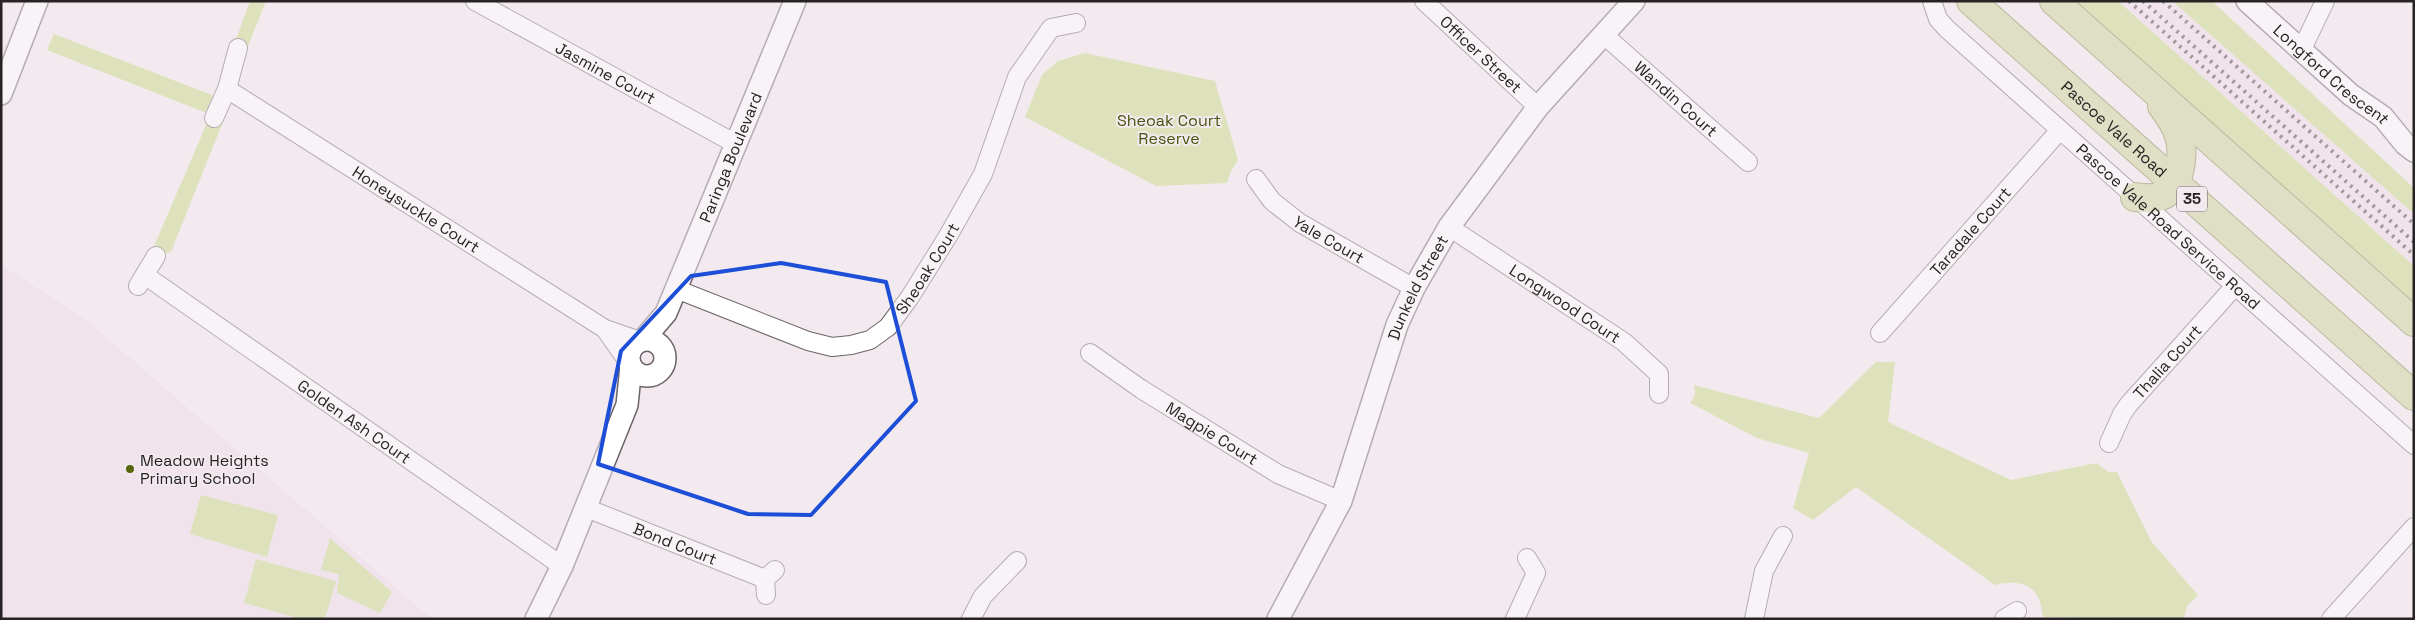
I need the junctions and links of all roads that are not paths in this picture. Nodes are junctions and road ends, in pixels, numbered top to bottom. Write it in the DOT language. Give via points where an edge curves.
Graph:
graph roads {
  1 [pos="37,1"];
  2 [pos="475,1"];
  3 [pos="795,1"];
  4 [pos="1424,1"];
  5 [pos="1634,1"];
  6 [pos="1931,1"];
  7 [pos="1972,1"];
  8 [pos="2054,1"];
  9 [pos="2248,1"];
  10 [pos="2325,1"];
  11 [pos="1076,23"];
  12 [pos="1604,35"];
  13 [pos="238,48"];
  14 [pos="2302,50"];
  15 [pos="2146,83"];
  16 [pos="227,89"];
  17 [pos="1,94"];
  18 [pos="1538,107"];
  19 [pos="214,118"];
  20 [pos="2060,130"];
  21 [pos="736,144"];
  22 [pos="2414,151"];
  23 [pos="1748,162"];
  24 [pos="1256,179"];
  25 [pos="2175,183"];
  26 [pos="2135,197"];
  27 [pos="1449,227"];
  28 [pos="156,256"];
  29 [pos="2235,286"];
  30 [pos="1414,288"];
  31 [pos="676,289"];
  32 [pos="666,313"];
  33 [pos="2414,322"];
  34 [pos="605,329"];
  35 [pos="1880,333"];
  36 [pos="641,340"];
  37 [pos="663,350"];
  38 [pos="1090,353"];
  39 [pos="630,365"];
  40 [pos="654,374"];
  41 [pos="1659,394"];
  42 [pos="2414,396"];
  43 [pos="628,405"];
  44 [pos="2109,443"];
  45 [pos="2414,445"];
  46 [pos="1341,501"];
  47 [pos="586,508"];
  48 [pos="2414,527"];
  49 [pos="1782,536"];
  50 [pos="1527,558"];
  51 [pos="1017,561"];
  52 [pos="562,566"];
  53 [pos="769,581"];
  54 [pos="536,619"];
  55 [pos="971,619"];
  56 [pos="1278,619"];
  57 [pos="1515,619"];
  58 [pos="1754,619"];
  59 [pos="2331,619"];
  1 -- 17 [label="street"];
  2 -- 21 [label="street, Jasmine Court"];
  3 -- 21 [label="street, Paringa Boulevard"];
  4 -- 18 [label="street, Officer Street"];
  5 -- 12 [label="street, Dunkeld Street"];
  6 -- 20 [label="street, Pascoe Vale Road Service Road" via="1946,29"];
  7 -- 25 [label="main road, Pascoe Vale Road / 35"];
  8 -- 15 [label="main road"];
  9 -- 14 [label="street, Longford Crescent"];
  10 -- 14 [label="street"];
  11 -- 31 [label="street, Sheoak Court" via="1051,28 1027,60 1017,77 983,174 910,297 888,327 870,340 832,347 808,341"];
  12 -- 18 [label="street, Dunkeld Street"];
  12 -- 23 [label="street, Wandin Court"];
  13 -- 16 [label="street"];
  14 -- 22 [label="street, Longford Crescent" via="2351,95 2383,117"];
  15 -- 25 [label="main road" via="2169,115 2179,136 2181,162"];
  15 -- 33 [label="main road"];
  16 -- 19 [label="street"];
  16 -- 34 [label="street, Honeysuckle Court"];
  18 -- 27 [label="street, Dunkeld Street"];
  20 -- 26 [label="street, Pascoe Vale Road Service Road"];
  20 -- 35 [label="street, Taradale Court"];
  21 -- 31 [label="street, Paringa Boulevard"];
  24 -- 30 [label="street, Yale Court" via="1272,201 1300,224"];
  25 -- 26 [label="main road" via="2159,197"];
  25 -- 42 [label="main road, Pascoe Vale Road / 35"];
  26 -- 29 [label="street, Pascoe Vale Road Service Road"];
  27 -- 30 [label="street, Dunkeld Street"];
  27 -- 41 [label="street, Longwood Court" via="1624,342 1659,374"];
  28 -- 52 [label="street, Golden Ash Court" via="142,281"];
  29 -- 44 [label="street, Thalia Court" via="2129,404"];
  29 -- 45 [label="street, Pascoe Vale Road Service Road"];
  30 -- 46 [label="street, Dunkeld Street" via="1397,325"];
  31 -- 32 [label="street, Paringa Boulevard"];
  32 -- 36 [label="street, Paringa Boulevard"];
  32 -- 37 [label="street, Paringa Boulevard"];
  34 -- 36 [label="street, Honeysuckle Court"];
  34 -- 39 [label="street, Honeysuckle Court"];
  36 -- 37 [label="street" via="654,342"];
  36 -- 39 [label="street" via="630,350"];
  37 -- 40 [label="street" via="663,364"];
  38 -- 46 [label="street, Magpie Court" via="1270,470"];
  39 -- 40 [label="street" via="641,375"];
  39 -- 43 [label="street"];
  40 -- 43 [label="street"];
  43 -- 47 [label="street"];
  46 -- 56 [label="street, Dunkeld Street"];
  47 -- 52 [label="street"];
  47 -- 53 [label="street, Bond Court"];
  48 -- 59 [label="street"];
  49 -- 58 [label="street" via="1764,571"];
  50 -- 57 [label="street" via="1536,573"];
  51 -- 55 [label="street" via="983,596"];
  52 -- 54 [label="street"];
}
